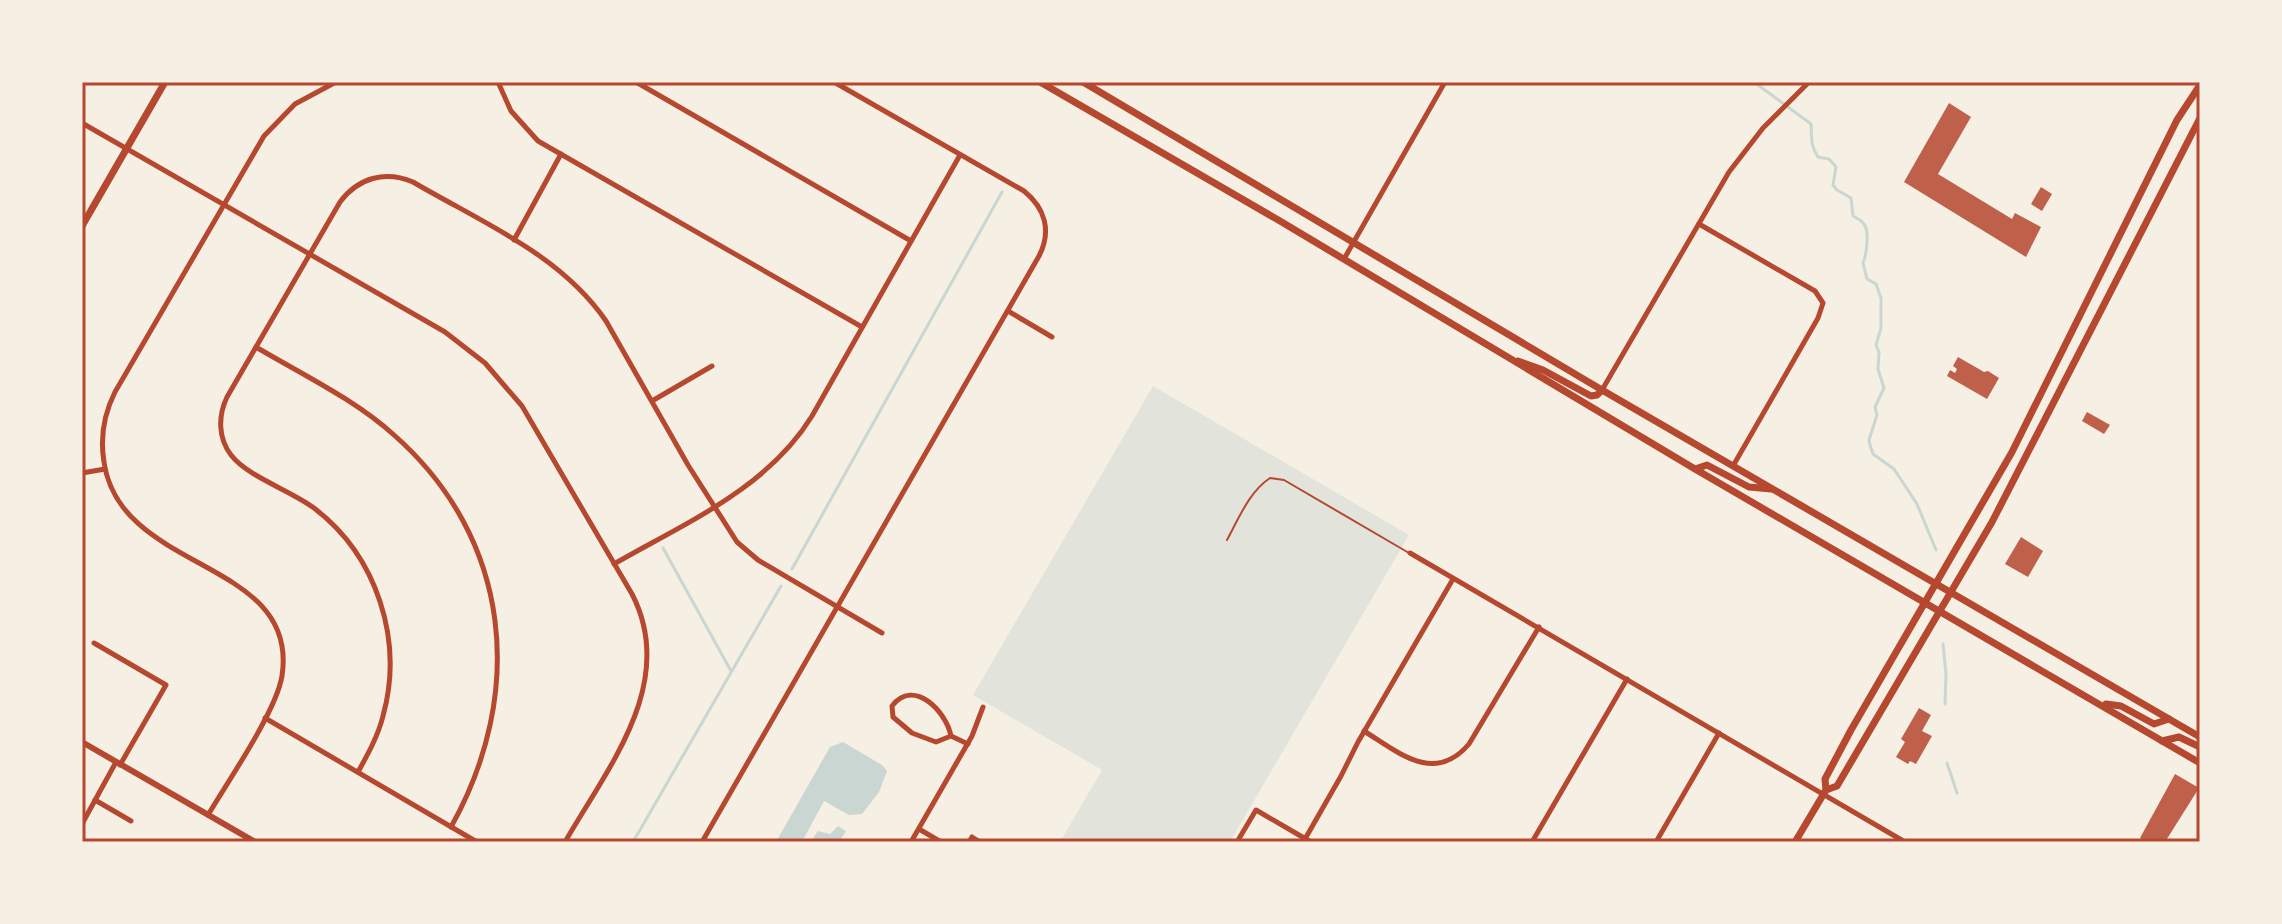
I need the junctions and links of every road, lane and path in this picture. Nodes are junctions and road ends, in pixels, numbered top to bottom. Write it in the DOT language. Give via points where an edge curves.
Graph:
graph roads {
  1 [pos="165,82"];
  2 [pos="336,82"];
  3 [pos="498,82"];
  4 [pos="636,82"];
  5 [pos="834,82"];
  6 [pos="1040,82"];
  7 [pos="1083,82"];
  8 [pos="1445,82"];
  9 [pos="1809,82"];
  10 [pos="2200,85"];
  11 [pos="2200,118"];
  12 [pos="82,123"];
  13 [pos="126,150"];
  14 [pos="561,154"];
  15 [pos="960,155"];
  16 [pos="223,205"];
  17 [pos="1699,223"];
  18 [pos="82,226"];
  19 [pos="514,240"];
  20 [pos="911,241"];
  21 [pos="1354,241"];
  22 [pos="309,255"];
  23 [pos="1343,260"];
  24 [pos="1008,311"];
  25 [pos="862,327"];
  26 [pos="1052,337"];
  27 [pos="256,347"];
  28 [pos="1500,355"];
  29 [pos="712,366"];
  30 [pos="1602,390"];
  31 [pos="652,401"];
  32 [pos="1733,466"];
  33 [pos="105,469"];
  34 [pos="1695,469"];
  35 [pos="82,473"];
  36 [pos="1774,489"];
  37 [pos="714,506"];
  38 [pos="1227,540"];
  39 [pos="1410,553"];
  40 [pos="614,564"];
  41 [pos="1453,579"];
  42 [pos="1936,584"];
  43 [pos="1950,592"];
  44 [pos="1925,602"];
  45 [pos="838,607"];
  46 [pos="1939,611"];
  47 [pos="1539,627"];
  48 [pos="882,633"];
  49 [pos="94,643"];
  50 [pos="1627,679"];
  51 [pos="2100,704"];
  52 [pos="983,707"];
  53 [pos="265,718"];
  54 [pos="2169,719"];
  55 [pos="1364,731"];
  56 [pos="1719,733"];
  57 [pos="951,736"];
  58 [pos="2200,737"];
  59 [pos="2162,741"];
  60 [pos="82,742"];
  61 [pos="968,744"];
  62 [pos="2200,747"];
  63 [pos="2200,763"];
  64 [pos="118,764"];
  65 [pos="358,772"];
  66 [pos="1824,792"];
  67 [pos="95,800"];
  68 [pos="208,815"];
  69 [pos="131,821"];
  70 [pos="82,824"];
  71 [pos="451,827"];
  72 [pos="919,829"];
  73 [pos="1308,840"];
  74 [pos="255,842"];
  75 [pos="477,842"];
  76 [pos="565,842"];
  77 [pos="702,842"];
  78 [pos="911,842"];
  79 [pos="941,842"];
  80 [pos="969,842"];
  81 [pos="980,842"];
  82 [pos="1237,842"];
  83 [pos="1532,842"];
  84 [pos="1656,842"];
  85 [pos="1795,842"];
  86 [pos="1905,842"];
  1 -- 13 [label="main road"];
  2 -- 16 [label="street" via="305,97 277,120"];
  3 -- 14 [label="street" via="523,127"];
  4 -- 20 [label="street"];
  5 -- 15 [label="street"];
  6 -- 23 [label="main road"];
  7 -- 21 [label="main road"];
  8 -- 21 [label="street"];
  9 -- 17 [label="street" via="1736,162"];
  10 -- 42 [label="main road" via="2177,120 2012,452"];
  11 -- 43 [label="main road" via="2006,495"];
  12 -- 13 [label="street"];
  13 -- 16 [label="street"];
  13 -- 18 [label="main road"];
  14 -- 19 [label="street"];
  14 -- 25 [label="street"];
  15 -- 20 [label="street"];
  15 -- 24 [label="street" via="1024,191 1040,208 1046,228 1043,248"];
  16 -- 22 [label="street"];
  16 -- 33 [label="street" via="113,396 103,432"];
  17 -- 30 [label="street"];
  17 -- 32 [label="street" via="1815,291 1823,303"];
  19 -- 22 [label="street" via="413,182 376,177 349,191"];
  19 -- 31 [label="street" via="552,264 592,302"];
  20 -- 25 [label="street"];
  21 -- 23 [label="street"];
  21 -- 30 [label="main road"];
  22 -- 27 [label="street"];
  22 -- 40 [label="street" via="445,332 490,367 530,418"];
  23 -- 28 [label="main road"];
  24 -- 26 [label="street"];
  24 -- 45 [label="street"];
  25 -- 37 [label="street" via="791,446 754,481"];
  27 -- 65 [label="street" via="224,405 221,429 226,448 333,524 378,595 388,633 389,692"];
  27 -- 71 [label="street" via="394,434 432,474 470,534 493,607 497,685 482,760"];
  28 -- 30 [label="main road" via="1591,396"];
  28 -- 34 [label="main road"];
  29 -- 31 [label="street"];
  30 -- 32 [label="main road"];
  31 -- 37 [label="street"];
  32 -- 36 [label="main road"];
  33 -- 35 [label="street"];
  33 -- 53 [label="street" via="114,496 137,525 250,594 271,617 283,660 280,685"];
  34 -- 36 [label="main road" via="1707,465 1749,487"];
  34 -- 44 [label="main road"];
  36 -- 42 [label="main road"];
  37 -- 40 [label="street"];
  37 -- 45 [label="street" via="746,551"];
  38 -- 39 [label="lane" via="1250,499 1270,478 1284,480"];
  39 -- 41 [label="street"];
  40 -- 76 [label="street" via="644,625 646,683 632,725"];
  41 -- 47 [label="street"];
  41 -- 55 [label="street"];
  42 -- 43 [label="main road"];
  42 -- 44 [label="main road"];
  43 -- 46 [label="main road"];
  43 -- 54 [label="main road"];
  44 -- 46 [label="main road"];
  44 -- 66 [label="main road" via="1825,779"];
  45 -- 48 [label="street"];
  45 -- 77 [label="street"];
  46 -- 51 [label="main road"];
  46 -- 66 [label="main road" via="1837,786"];
  47 -- 50 [label="street"];
  47 -- 55 [label="street" via="1469,744 1454,757 1431,764 1415,762"];
  49 -- 64 [label="street" via="166,685"];
  50 -- 56 [label="street"];
  50 -- 83 [label="street"];
  51 -- 54 [label="main road" via="2121,706 2154,724"];
  51 -- 59 [label="main road"];
  52 -- 61 [label="street"];
  53 -- 65 [label="street"];
  53 -- 68 [label="street"];
  54 -- 58 [label="main road"];
  55 -- 73 [label="street"];
  56 -- 66 [label="street"];
  56 -- 84 [label="street"];
  57 -- 57 [label="street" via="942,712 922,699 906,694 892,706 893,717 912,733 936,742"];
  57 -- 61 [label="street"];
  59 -- 62 [label="main road" via="2179,737"];
  59 -- 63 [label="main road"];
  60 -- 64 [label="street"];
  61 -- 72 [label="street"];
  64 -- 67 [label="street"];
  64 -- 68 [label="street"];
  65 -- 71 [label="street"];
  66 -- 85 [label="main road"];
  66 -- 86 [label="street"];
  67 -- 69 [label="street"];
  67 -- 70 [label="street"];
  68 -- 74 [label="street"];
  71 -- 75 [label="street"];
  72 -- 78 [label="street"];
  72 -- 79 [label="street"];
  73 -- 82 [label="street" via="1256,810"];
  80 -- 81 [label="street" via="972,837"];
}
